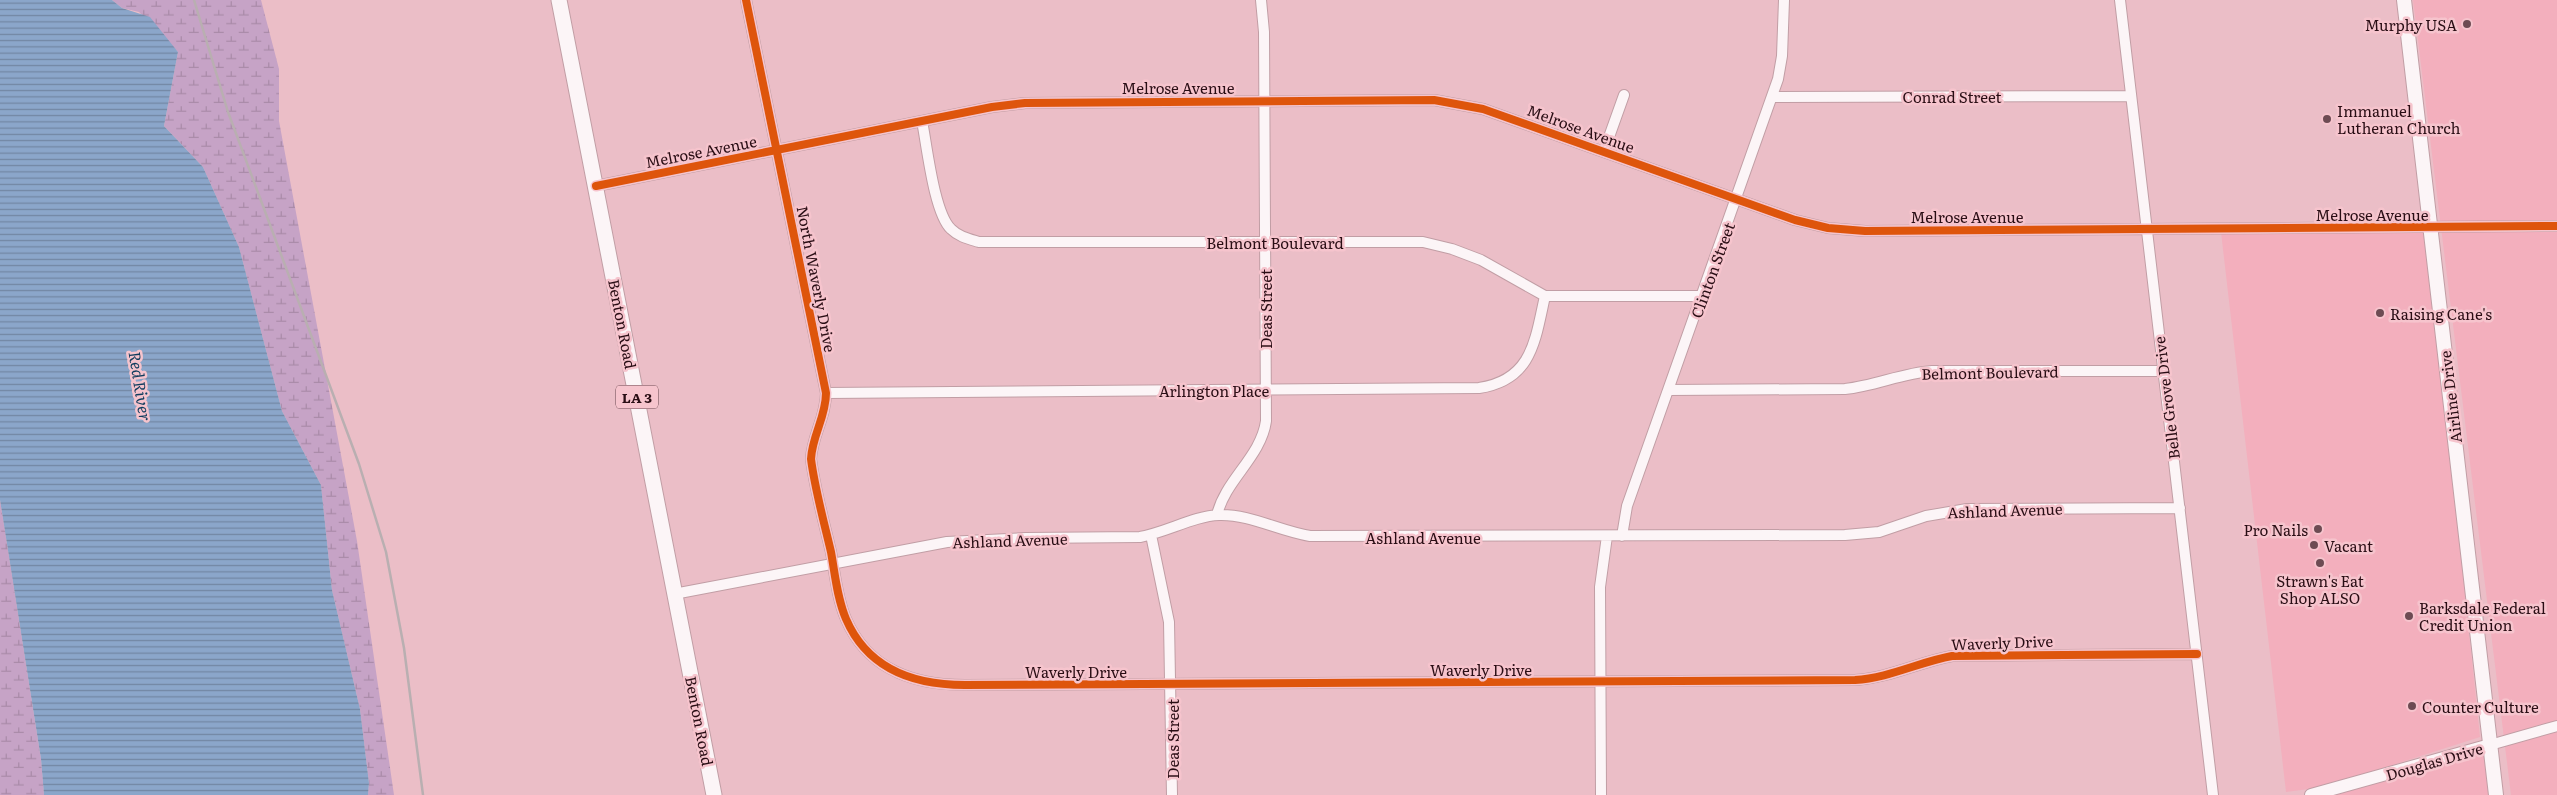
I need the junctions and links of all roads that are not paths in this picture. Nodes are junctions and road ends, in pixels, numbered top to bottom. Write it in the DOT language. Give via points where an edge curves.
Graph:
graph roads {
  1 [pos="559,0"];
  2 [pos="746,0"];
  3 [pos="1261,0"];
  4 [pos="1784,0"];
  5 [pos="2120,0"];
  6 [pos="2404,0"];
  7 [pos="1624,95"];
  8 [pos="2132,96"];
  9 [pos="1772,97"];
  10 [pos="1265,101"];
  11 [pos="922,121"];
  12 [pos="777,150"];
  13 [pos="1604,151"];
  14 [pos="596,186"];
  15 [pos="1737,199"];
  16 [pos="2557,226"];
  17 [pos="2431,228"];
  18 [pos="2147,229"];
  19 [pos="1265,242"];
  20 [pos="1545,296"];
  21 [pos="1703,296"];
  22 [pos="2163,370"];
  23 [pos="1266,390"];
  24 [pos="1668,390"];
  25 [pos="826,393"];
  26 [pos="2180,508"];
  27 [pos="1217,515"];
  28 [pos="1151,535"];
  29 [pos="1607,536"];
  30 [pos="1622,536"];
  31 [pos="833,563"];
  32 [pos="674,594"];
  33 [pos="2197,654"];
  34 [pos="1601,682"];
  35 [pos="1172,684"];
  36 [pos="2557,726"];
  37 [pos="2490,746"];
  38 [pos="714,795"];
  39 [pos="1172,795"];
  40 [pos="1601,795"];
  41 [pos="2213,795"];
  42 [pos="2311,795"];
  43 [pos="2496,795"];
  1 -- 14 [label="main road, Benton Road / LA 3"];
  2 -- 12 [label="street, North Waverly Drive"];
  3 -- 10 [label="street, Deas Street"];
  4 -- 9 [label="street, Clinton Street" via="1782,61"];
  5 -- 8 [label="street, Belle Grove Drive"];
  6 -- 17 [label="main road, Airline Drive"];
  7 -- 13 [label="street"];
  8 -- 9 [label="street, Conrad Street"];
  8 -- 18 [label="street, Belle Grove Drive"];
  9 -- 15 [label="street, Clinton Street"];
  10 -- 11 [label="street, Melrose Avenue" via="1044,102 992,107"];
  10 -- 13 [label="street, Melrose Avenue" via="1418,100 1461,104 1483,108"];
  10 -- 19 [label="street, Deas Street"];
  11 -- 12 [label="street, Melrose Avenue"];
  11 -- 19 [label="street, Belmont Boulevard" via="940,210 950,228 966,238 1008,244"];
  12 -- 14 [label="street, Melrose Avenue"];
  12 -- 25 [label="street, North Waverly Drive"];
  13 -- 15 [label="street, Melrose Avenue"];
  14 -- 32 [label="main road, Benton Road / LA 3"];
  15 -- 18 [label="street, Melrose Avenue" via="1795,220 1845,230"];
  15 -- 21 [label="street, Clinton Street"];
  16 -- 17 [label="street, Melrose Avenue"];
  17 -- 18 [label="street, Melrose Avenue"];
  17 -- 37 [label="main road, Airline Drive"];
  18 -- 22 [label="street, Belle Grove Drive"];
  19 -- 20 [label="street, Belmont Boulevard" via="1408,241 1434,244 1481,260"];
  19 -- 23 [label="street, Deas Street"];
  20 -- 21 [label="street, Belmont Boulevard"];
  20 -- 23 [label="street, Arlington Place" via="1527,359 1514,374 1497,384 1467,389"];
  21 -- 24 [label="street, Clinton Street"];
  22 -- 24 [label="street, Belmont Boulevard" via="1932,371 1845,388"];
  22 -- 26 [label="street, Belle Grove Drive"];
  23 -- 25 [label="street, Arlington Place"];
  23 -- 27 [label="street, Deas Street" via="1266,421 1262,436 1222,498"];
  24 -- 30 [label="street, Clinton Street" via="1627,506"];
  25 -- 31 [label="street, North Waverly Drive" via="825,410 811,459"];
  26 -- 30 [label="street, Ashland Avenue" via="1967,509 1926,516 1879,532 1844,535"];
  26 -- 33 [label="street, Belle Grove Drive"];
  27 -- 28 [label="street, Ashland Avenue"];
  27 -- 29 [label="street, Ashland Avenue" via="1238,516 1277,530 1316,537"];
  28 -- 31 [label="street, Ashland Avenue" via="962,540"];
  28 -- 35 [label="street, Deas Street" via="1169,622"];
  29 -- 30 [label="street, Ashland Avenue"];
  29 -- 34 [label="street" via="1600,587"];
  31 -- 32 [label="street, Ashland Avenue"];
  31 -- 35 [label="street, Waverly Drive" via="842,606 858,640 876,660 911,679 944,685"];
  32 -- 38 [label="main road, Benton Road / LA 3"];
  33 -- 34 [label="street, Waverly Drive" via="1965,655 1928,661 1880,678 1855,680"];
  33 -- 41 [label="street, Belle Grove Drive"];
  34 -- 35 [label="street, Waverly Drive"];
  34 -- 40 [label="street"];
  35 -- 39 [label="street, Deas Street"];
  36 -- 37 [label="street, Douglas Drive"];
  37 -- 42 [label="street, Douglas Drive"];
  37 -- 43 [label="main road, Airline Drive"];
}
